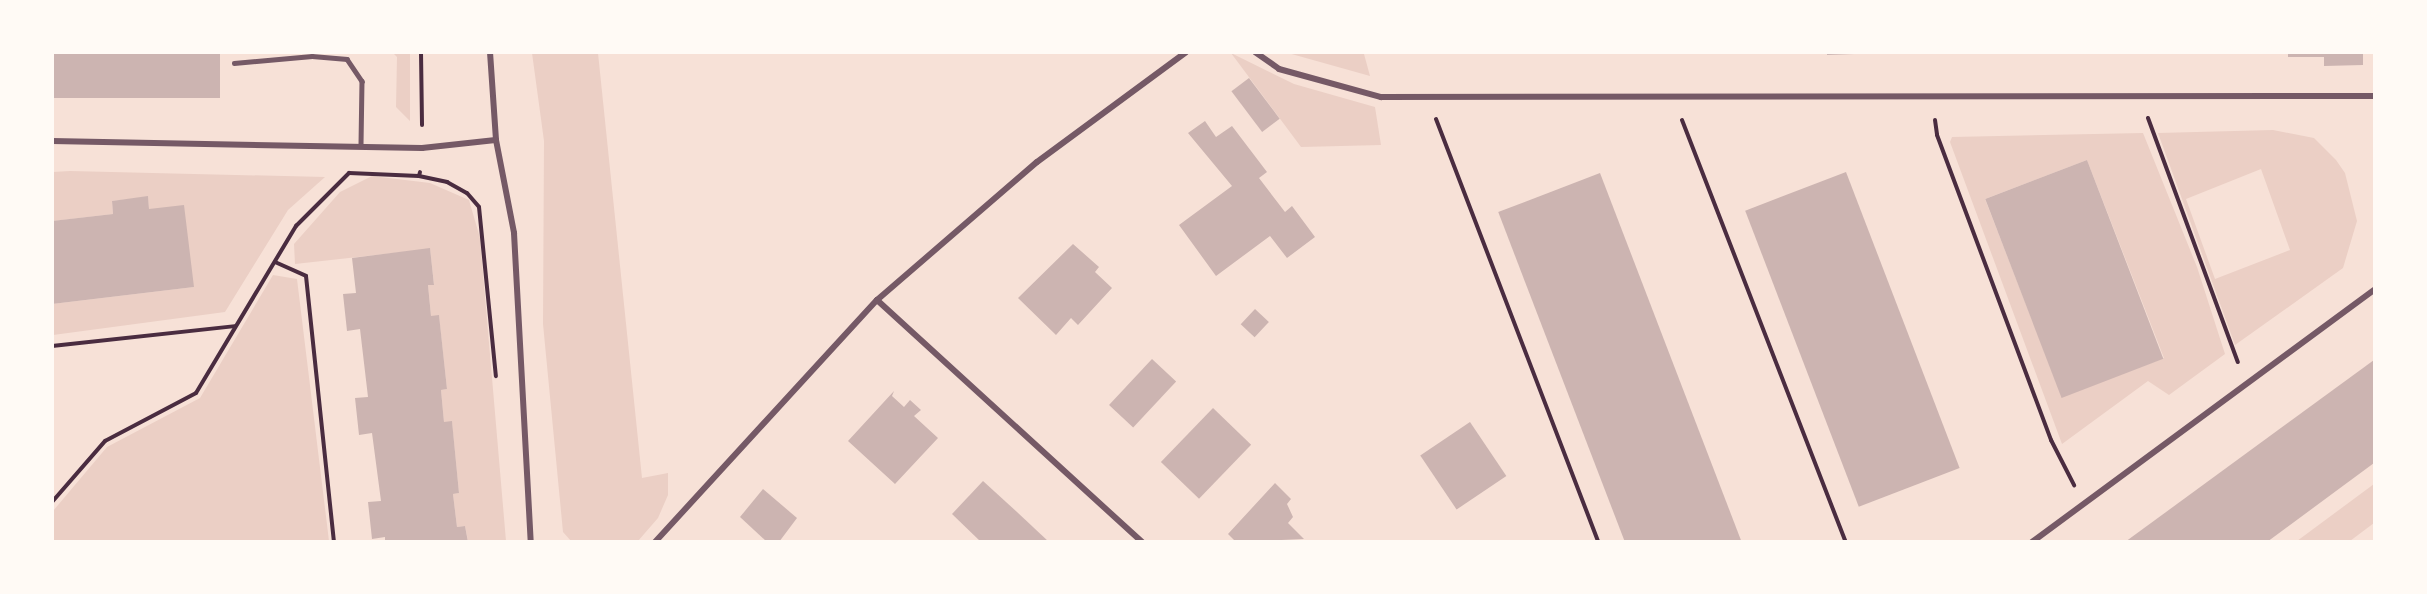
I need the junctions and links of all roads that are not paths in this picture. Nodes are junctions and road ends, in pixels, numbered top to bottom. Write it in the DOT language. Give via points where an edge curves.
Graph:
graph roads {
  1 [pos="490,52"];
  2 [pos="1186,52"];
  3 [pos="1255,52"];
  4 [pos="234,63"];
  5 [pos="2374,96"];
  6 [pos="496,140"];
  7 [pos="52,141"];
  8 [pos="361,147"];
  9 [pos="2374,290"];
  10 [pos="877,300"];
  11 [pos="531,542"];
  12 [pos="654,542"];
  13 [pos="1142,542"];
  14 [pos="2032,542"];
  1 -- 6 [label="street"];
  2 -- 10 [label="street" via="1037,162"];
  3 -- 5 [label="street" via="1279,69 1381,97"];
  4 -- 8 [label="lane" via="312,56 347,59 362,81"];
  6 -- 8 [label="street" via="422,148"];
  6 -- 11 [label="street" via="514,233"];
  7 -- 8 [label="street"];
  9 -- 14 [label="street"];
  10 -- 12 [label="street"];
  10 -- 13 [label="street"];
}
